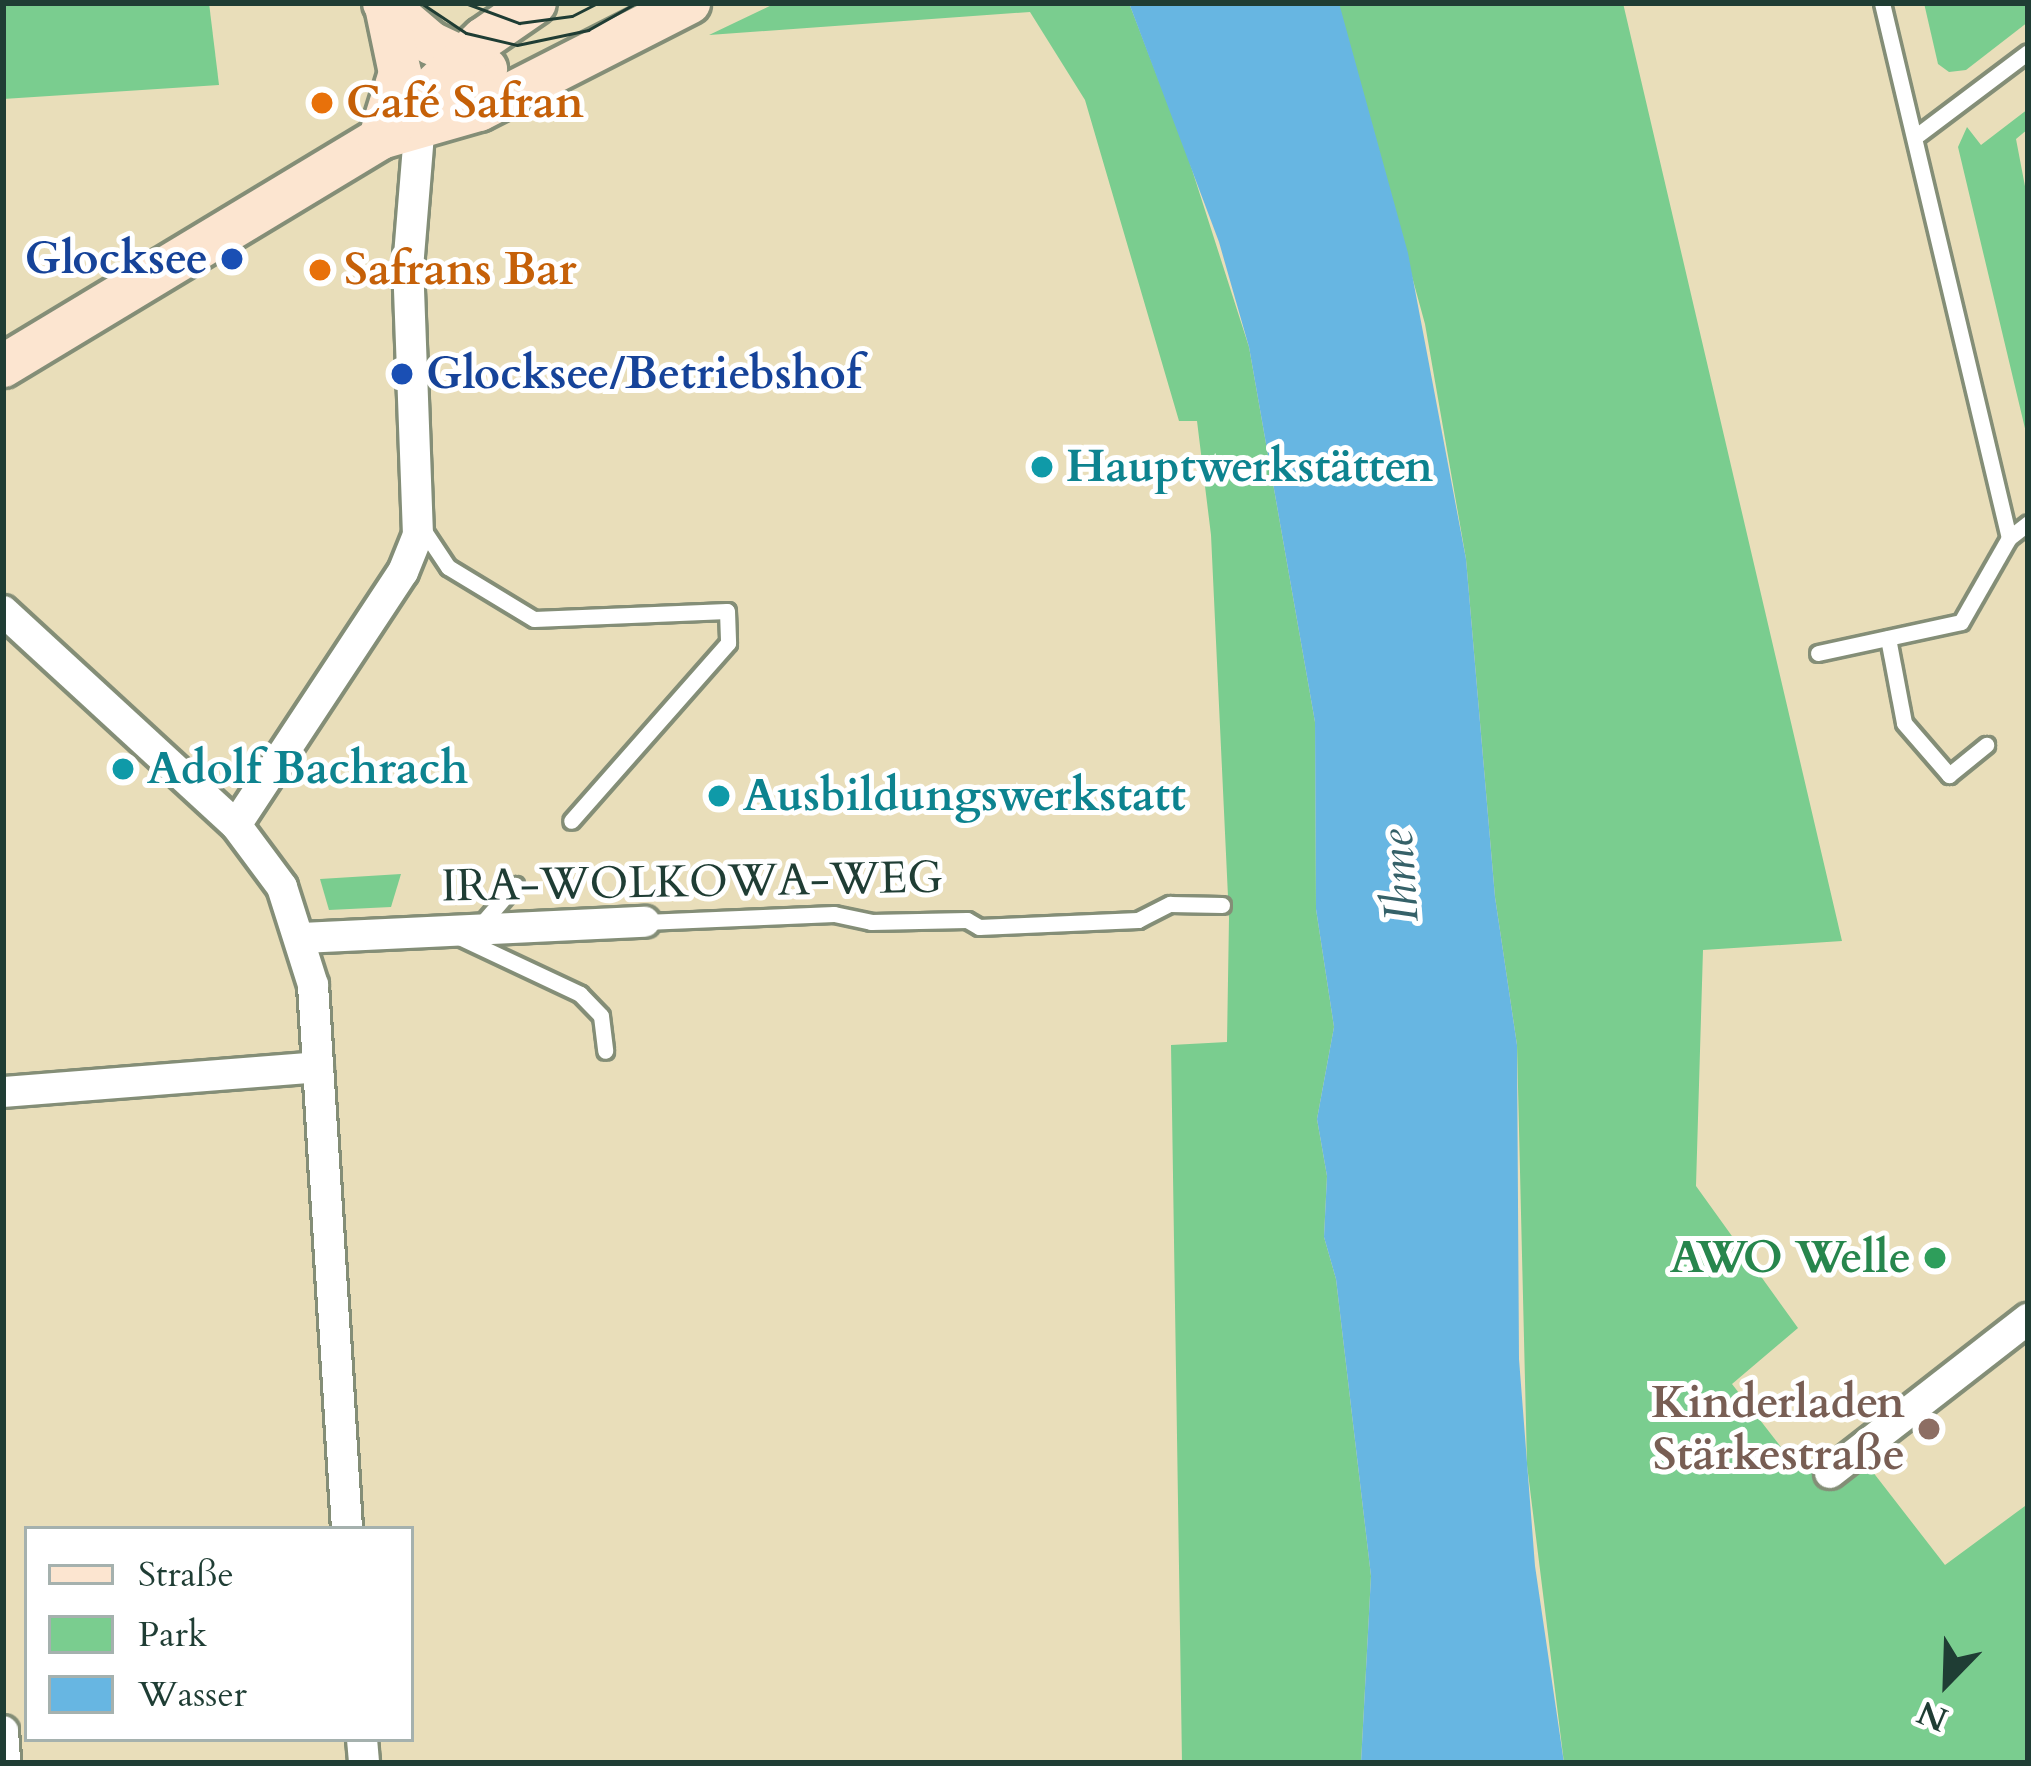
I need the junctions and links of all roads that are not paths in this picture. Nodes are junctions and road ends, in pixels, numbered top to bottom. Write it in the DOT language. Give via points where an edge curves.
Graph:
graph roads {
  1 [pos="471,3"];
  2 [pos="689,3"];
  3 [pos="1882,3"];
  4 [pos="385,4"];
  5 [pos="519,4"];
  6 [pos="2028,52"];
  7 [pos="461,60"];
  8 [pos="533,83"];
  9 [pos="421,112"];
  10 [pos="1919,134"];
  11 [pos="379,139"];
  12 [pos="3,367"];
  13 [pos="419,519"];
  14 [pos="2028,523"];
  15 [pos="2009,538"];
  16 [pos="3,610"];
  17 [pos="1888,638"];
  18 [pos="1818,652"];
  19 [pos="1986,746"];
  20 [pos="571,820"];
  21 [pos="236,825"];
  22 [pos="515,885"];
  23 [pos="1222,905"];
  24 [pos="645,922"];
  25 [pos="462,931"];
  26 [pos="301,938"];
  27 [pos="604,1051"];
  28 [pos="318,1067"];
  29 [pos="3,1092"];
  30 [pos="2028,1319"];
  31 [pos="1829,1473"];
  32 [pos="347,1526"];
  33 [pos="3,1731"];
  34 [pos="5,1763"];
  1 -- 7 [label="street"];
  2 -- 8 [label="street"];
  3 -- 10 [label="lane"];
  4 -- 7 [label="street"];
  4 -- 11 [label="street" via="400,74"];
  5 -- 7 [label="street"];
  6 -- 10 [label="lane"];
  7 -- 8 [label="street"];
  7 -- 9 [label="street"];
  8 -- 9 [label="street"];
  9 -- 11 [label="street"];
  9 -- 13 [label="street" via="408,296"];
  10 -- 15 [label="lane"];
  11 -- 12 [label="street"];
  13 -- 20 [label="lane" via="448,567 520,615 560,623 727,611 728,643"];
  13 -- 21 [label="street" via="403,572"];
  14 -- 15 [label="lane"];
  15 -- 17 [label="lane" via="1960,622"];
  16 -- 21 [label="street"];
  17 -- 18 [label="lane"];
  17 -- 19 [label="lane" via="1904,723 1948,775"];
  21 -- 26 [label="street" via="282,887"];
  22 -- 25 [label="lane"];
  23 -- 24 [label="lane, IRA-WOLKOWA-WEG" via="1170,904 1138,920 979,927 834,914"];
  24 -- 25 [label="street, IRA-WOLKOWA-WEG"];
  25 -- 26 [label="street, IRA-WOLKOWA-WEG"];
  25 -- 27 [label="lane" via="580,994 601,1016"];
  26 -- 28 [label="street"];
  28 -- 29 [label="street"];
  28 -- 32 [label="street"];
  30 -- 31 [label="street" via="1993,1359"];
  33 -- 34 [label="street"];
}
